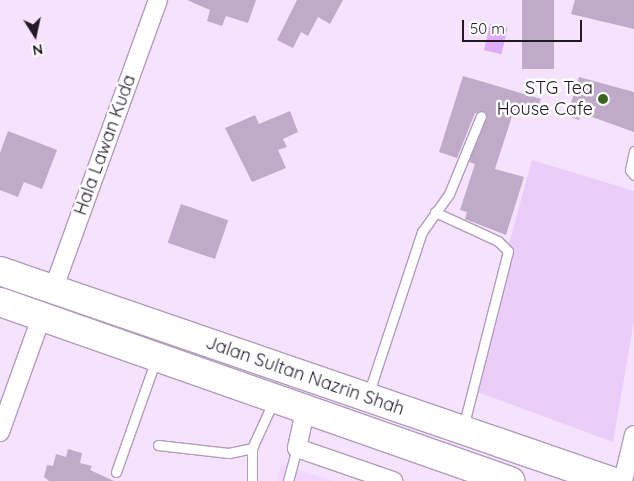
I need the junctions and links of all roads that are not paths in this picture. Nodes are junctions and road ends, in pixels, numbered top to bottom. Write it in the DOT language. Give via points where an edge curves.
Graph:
graph roads {
  1 [pos="158,0"];
  2 [pos="481,116"];
  3 [pos="634,151"];
  4 [pos="634,175"];
  5 [pos="435,212"];
  6 [pos="0,271"];
  7 [pos="53,290"];
  8 [pos="0,302"];
  9 [pos="42,318"];
  10 [pos="157,356"];
  11 [pos="275,397"];
  12 [pos="367,398"];
  13 [pos="306,407"];
  14 [pos="463,430"];
  15 [pos="0,432"];
  16 [pos="634,435"];
  17 [pos="158,445"];
  18 [pos="252,448"];
  19 [pos="297,448"];
  20 [pos="116,472"];
  21 [pos="252,481"];
  22 [pos="288,481"];
  23 [pos="393,481"];
  24 [pos="510,481"];
  25 [pos="611,481"];
  26 [pos="623,481"];
  1 -- 7 [label="street, Hala Lawan Kuda"];
  2 -- 5 [label="lane" via="449,194"];
  3 -- 4 [label="lane" via="630,170"];
  5 -- 12 [label="lane" via="422,232"];
  5 -- 14 [label="lane" via="490,237 508,251"];
  6 -- 7 [label="highway, Jalan Sultan Nazrin Shah"];
  7 -- 12 [label="highway, Jalan Sultan Nazrin Shah"];
  8 -- 9 [label="highway, Jalan Sultan Nazrin Shah"];
  9 -- 10 [label="highway, Jalan Sultan Nazrin Shah"];
  9 -- 15 [label="street"];
  10 -- 11 [label="highway, Jalan Sultan Nazrin Shah"];
  10 -- 20 [label="lane"];
  11 -- 13 [label="highway, Jalan Sultan Nazrin Shah"];
  11 -- 18 [label="lane"];
  12 -- 14 [label="highway, Jalan Sultan Nazrin Shah"];
  13 -- 19 [label="street"];
  13 -- 24 [label="highway, Jalan Sultan Nazrin Shah"];
  14 -- 25 [label="highway, Jalan Sultan Nazrin Shah"];
  16 -- 26 [label="street"];
  17 -- 18 [label="lane" via="229,453"];
  18 -- 21 [label="lane"];
  19 -- 22 [label="lane"];
  19 -- 23 [label="street"];
}
